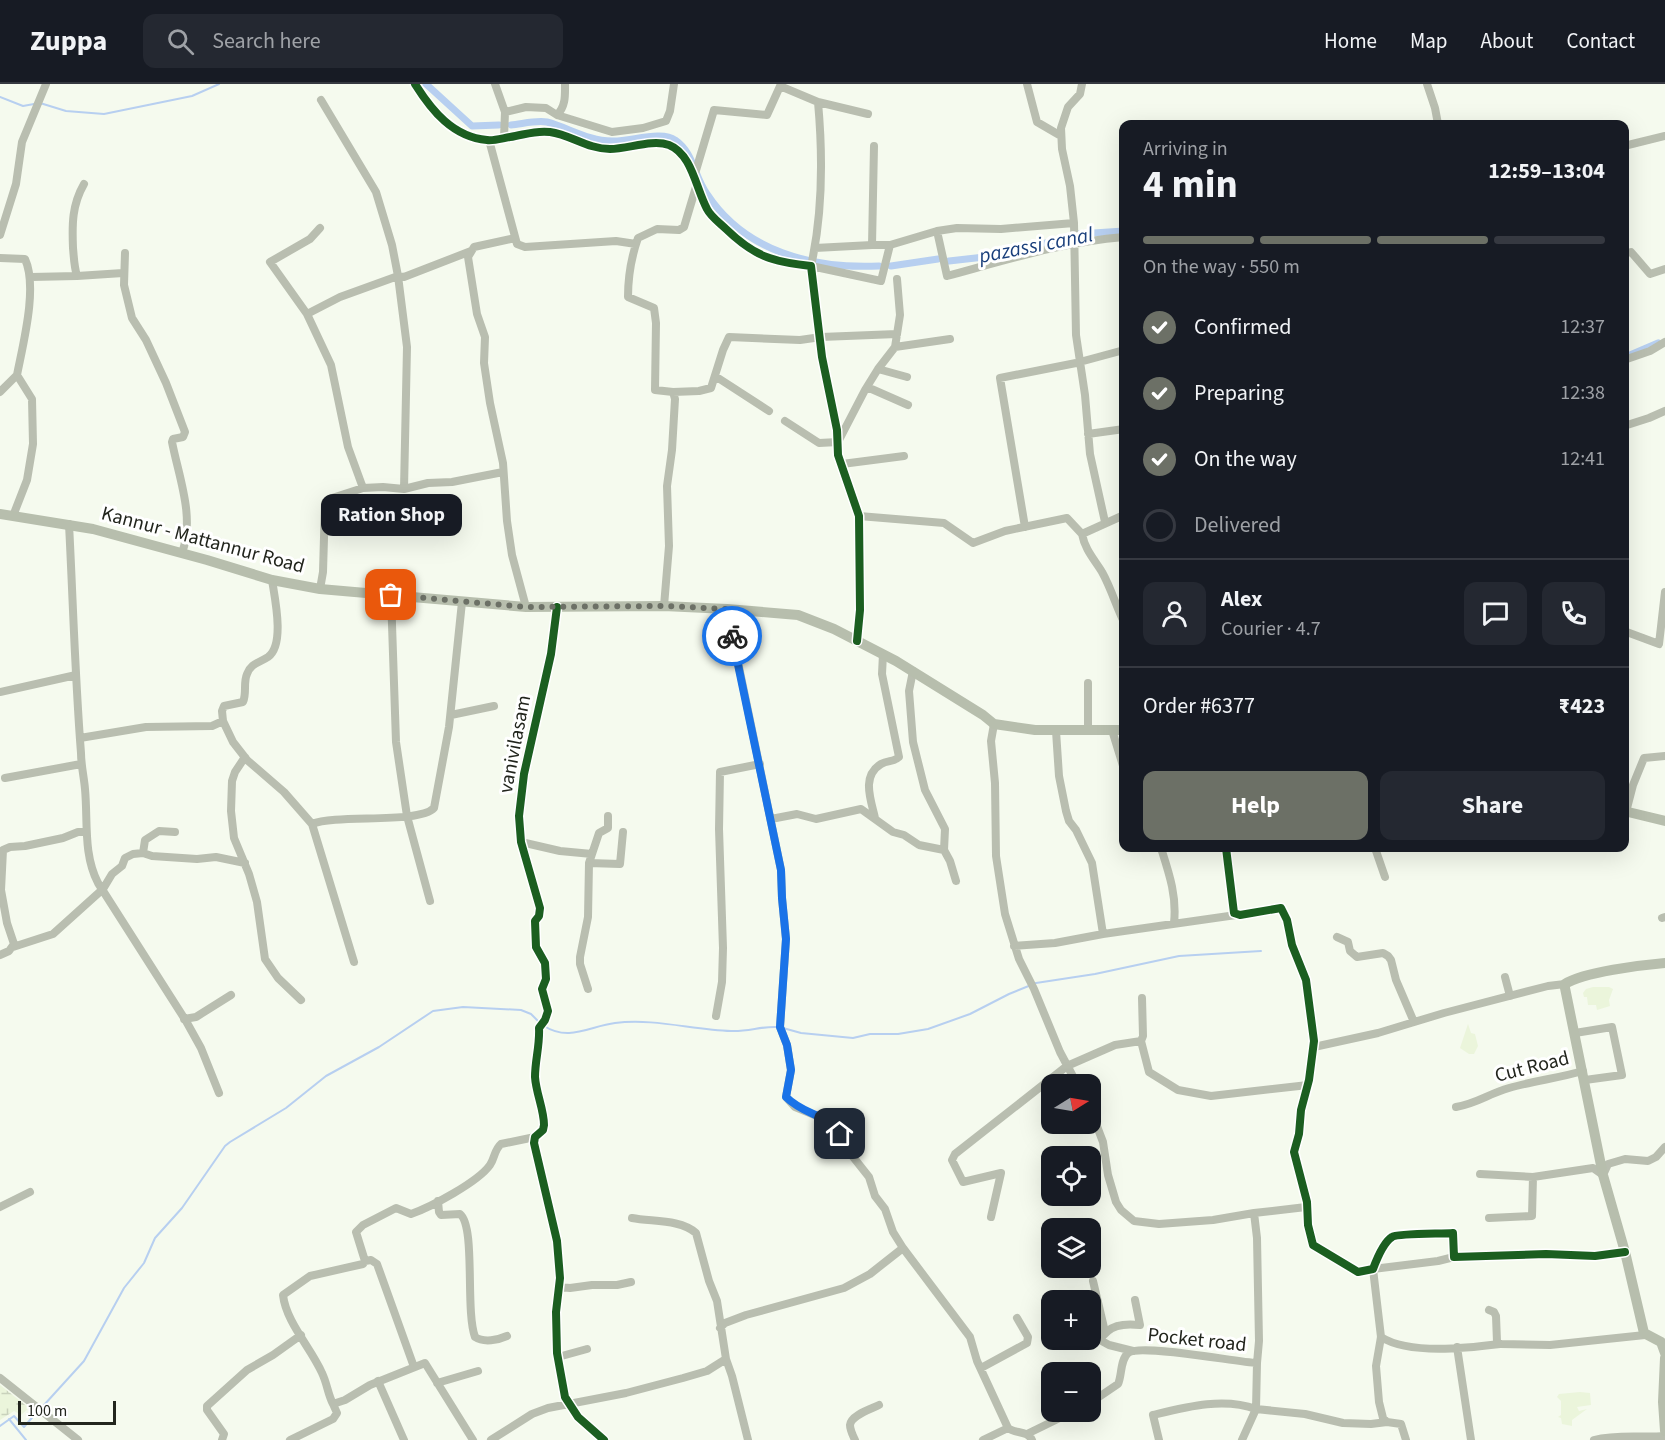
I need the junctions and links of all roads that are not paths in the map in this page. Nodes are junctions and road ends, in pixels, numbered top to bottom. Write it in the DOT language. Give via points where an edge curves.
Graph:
graph roads {
  1 [pos="46,84"];
  2 [pos="415,84"];
  3 [pos="495,84"];
  4 [pos="565,84"];
  5 [pos="674,84"];
  6 [pos="1027,84"];
  7 [pos="1082,84"];
  8 [pos="1427,84"];
  9 [pos="780,85"];
  10 [pos="321,100"];
  11 [pos="818,102"];
  12 [pos="505,112"];
  13 [pos="868,114"];
  14 [pos="557,115"];
  15 [pos="1437,120"];
  16 [pos="1061,136"];
  17 [pos="1665,136"];
  18 [pos="504,138"];
  19 [pos="489,141"];
  20 [pos="1629,145"];
  21 [pos="874,146"];
  22 [pos="694,176"];
  23 [pos="84,184"];
  24 [pos="696,187"];
  25 [pos="1074,226"];
  26 [pos="320,228"];
  27 [pos="937,231"];
  28 [pos="0,235"];
  29 [pos="515,238"];
  30 [pos="1119,238"];
  31 [pos="1074,243"];
  32 [pos="636,244"];
  33 [pos="872,245"];
  34 [pos="890,245"];
  35 [pos="815,248"];
  36 [pos="471,251"];
  37 [pos="125,253"];
  38 [pos="1629,253"];
  39 [pos="0,258"];
  40 [pos="811,265"];
  41 [pos="1665,269"];
  42 [pos="123,273"];
  43 [pos="77,276"];
  44 [pos="398,276"];
  45 [pos="31,277"];
  46 [pos="897,279"];
  47 [pos="307,314"];
  48 [pos="897,334"];
  49 [pos="821,337"];
  50 [pos="950,339"];
  51 [pos="1665,342"];
  52 [pos="895,347"];
  53 [pos="1119,351"];
  54 [pos="1629,358"];
  55 [pos="1081,362"];
  56 [pos="878,369"];
  57 [pos="18,375"];
  58 [pos="715,376"];
  59 [pos="907,377"];
  60 [pos="867,387"];
  61 [pos="0,392"];
  62 [pos="673,392"];
  63 [pos="908,405"];
  64 [pos="769,411"];
  65 [pos="1665,411"];
  66 [pos="785,421"];
  67 [pos="1629,424"];
  68 [pos="1119,430"];
  69 [pos="1088,434"];
  70 [pos="838,442"];
  71 [pos="904,456"];
  72 [pos="842,464"];
  73 [pos="503,472"];
  74 [pos="363,488"];
  75 [pos="404,489"];
  76 [pos="0,514"];
  77 [pos="13,516"];
  78 [pos="859,516"];
  79 [pos="1119,517"];
  80 [pos="1105,522"];
  81 [pos="69,524"];
  82 [pos="1024,527"];
  83 [pos="1082,534"];
  84 [pos="182,553"];
  85 [pos="273,580"];
  86 [pos="320,589"];
  87 [pos="1665,592"];
  88 [pos="391,595"];
  89 [pos="462,602"];
  90 [pos="664,606"];
  91 [pos="526,607"];
  92 [pos="557,607"];
  93 [pos="727,609"];
  94 [pos="1119,610"];
  95 [pos="1629,633"];
  96 [pos="857,641"];
  97 [pos="1662,645"];
  98 [pos="883,654"];
  99 [pos="913,671"];
  100 [pos="76,675"];
  101 [pos="1088,683"];
  102 [pos="0,692"];
  103 [pos="494,706"];
  104 [pos="451,715"];
  105 [pos="223,721"];
  106 [pos="994,724"];
  107 [pos="1056,730"];
  108 [pos="1112,730"];
  109 [pos="1119,730"];
  110 [pos="1088,731"];
  111 [pos="80,738"];
  112 [pos="1119,753"];
  113 [pos="1665,756"];
  114 [pos="245,758"];
  115 [pos="81,764"];
  116 [pos="760,764"];
  117 [pos="4,778"];
  118 [pos="1629,798"];
  119 [pos="1629,812"];
  120 [pos="407,816"];
  121 [pos="608,816"];
  122 [pos="875,818"];
  123 [pos="771,819"];
  124 [pos="1665,821"];
  125 [pos="312,824"];
  126 [pos="86,832"];
  127 [pos="175,832"];
  128 [pos="623,832"];
  129 [pos="521,842"];
  130 [pos="944,850"];
  131 [pos="1,851"];
  132 [pos="1162,852"];
  133 [pos="1226,852"];
  134 [pos="1376,852"];
  135 [pos="143,853"];
  136 [pos="592,854"];
  137 [pos="244,863"];
  138 [pos="589,863"];
  139 [pos="1385,877"];
  140 [pos="956,881"];
  141 [pos="103,889"];
  142 [pos="430,901"];
  143 [pos="1236,915"];
  144 [pos="1174,923"];
  145 [pos="1103,934"];
  146 [pos="1337,937"];
  147 [pos="1014,946"];
  148 [pos="13,947"];
  149 [pos="0,955"];
  150 [pos="354,963"];
  151 [pos="1665,963"];
  152 [pos="1505,977"];
  153 [pos="1565,984"];
  154 [pos="588,989"];
  155 [pos="231,994"];
  156 [pos="1510,996"];
  157 [pos="1142,998"];
  158 [pos="301,1000"];
  159 [pos="716,1016"];
  160 [pos="184,1019"];
  161 [pos="1414,1022"];
  162 [pos="1575,1033"];
  163 [pos="1141,1041"];
  164 [pos="1314,1047"];
  165 [pos="1067,1066"];
  166 [pos="1071,1074"];
  167 [pos="1584,1076"];
  168 [pos="1308,1085"];
  169 [pos="219,1093"];
  170 [pos="1456,1107"];
  171 [pos="1100,1134"];
  172 [pos="535,1137"];
  173 [pos="1665,1147"];
  174 [pos="1480,1174"];
  175 [pos="1603,1175"];
  176 [pos="1533,1177"];
  177 [pos="30,1192"];
  178 [pos="438,1201"];
  179 [pos="1306,1207"];
  180 [pos="0,1208"];
  181 [pos="1254,1213"];
  182 [pos="991,1217"];
  183 [pos="632,1218"];
  184 [pos="1490,1218"];
  185 [pos="902,1249"];
  186 [pos="1625,1252"];
  187 [pos="1455,1257"];
  188 [pos="366,1261"];
  189 [pos="1373,1269"];
  190 [pos="1093,1281"];
  191 [pos="631,1282"];
  192 [pos="560,1287"];
  193 [pos="1135,1300"];
  194 [pos="1489,1310"];
  195 [pos="1017,1318"];
  196 [pos="720,1328"];
  197 [pos="1105,1332"];
  198 [pos="301,1335"];
  199 [pos="1645,1335"];
  200 [pos="507,1336"];
  201 [pos="1381,1337"];
  202 [pos="1501,1344"];
  203 [pos="1457,1347"];
  204 [pos="587,1348"];
  205 [pos="1133,1351"];
  206 [pos="1665,1355"];
  207 [pos="558,1357"];
  208 [pos="726,1359"];
  209 [pos="1257,1363"];
  210 [pos="414,1367"];
  211 [pos="981,1368"];
  212 [pos="478,1371"];
  213 [pos="0,1378"];
  214 [pos="378,1382"];
  215 [pos="437,1383"];
  216 [pos="1101,1396"];
  217 [pos="1664,1402"];
  218 [pos="333,1404"];
  219 [pos="569,1405"];
  220 [pos="879,1405"];
  221 [pos="1256,1409"];
  222 [pos="1055,1422"];
  223 [pos="1387,1422"];
  224 [pos="1008,1428"];
  225 [pos="1665,1434"];
  226 [pos="1029,1437"];
  227 [pos="78,1440"];
  228 [pos="222,1440"];
  229 [pos="290,1440"];
  230 [pos="404,1440"];
  231 [pos="473,1440"];
  232 [pos="491,1440"];
  233 [pos="604,1440"];
  234 [pos="748,1440"];
  235 [pos="855,1440"];
  236 [pos="983,1440"];
  237 [pos="1159,1440"];
  238 [pos="1242,1440"];
  239 [pos="1406,1440"];
  240 [pos="1471,1440"];
  241 [pos="1594,1440"];
  1 -- 28 [label="street" via="22,142 16,184"];
  2 -- 19 [label="street" via="450,126 467,136"];
  3 -- 12 [label="street"];
  4 -- 14 [label="street" via="562,110"];
  5 -- 14 [label="street" via="666,122 644,128 612,132"];
  6 -- 16 [label="street" via="1037,122"];
  7 -- 16 [label="street" via="1080,94 1068,107"];
  8 -- 15 [label="street"];
  9 -- 11 [label="street"];
  9 -- 22 [label="street" via="767,115 714,110"];
  10 -- 44 [label="street" via="375,192"];
  11 -- 13 [label="street"];
  11 -- 35 [label="street" via="823,173"];
  12 -- 14 [label="street" via="546,108"];
  12 -- 18 [label="street"];
  16 -- 25 [label="street"];
  17 -- 20 [label="street"];
  18 -- 19 [label="street"];
  18 -- 22 [label="street" via="535,131 552,132 597,148 665,144 684,156"];
  19 -- 29 [label="street"];
  21 -- 33 [label="street"];
  22 -- 24 [label="street"];
  23 -- 43 [label="street" via="74,207 71,229"];
  24 -- 32 [label="street" via="684,227 657,229 639,238"];
  24 -- 40 [label="street" via="708,212 745,247 783,263"];
  25 -- 27 [label="street"];
  25 -- 31 [label="street"];
  26 -- 47 [label="street" via="310,239 270,262"];
  27 -- 31 [label="street" via="947,276"];
  27 -- 34 [label="street"];
  29 -- 32 [label="street" via="517,244 525,247 616,241"];
  29 -- 36 [label="street"];
  30 -- 31 [label="street"];
  31 -- 55 [label="street" via="1076,335"];
  32 -- 62 [label="street" via="630,259 628,297 654,308 655,390"];
  33 -- 34 [label="street"];
  33 -- 35 [label="street"];
  34 -- 40 [label="street" via="881,281"];
  35 -- 40 [label="street"];
  36 -- 44 [label="street"];
  36 -- 73 [label="street" via="468,257"];
  37 -- 42 [label="street"];
  38 -- 41 [label="street" via="1650,274"];
  39 -- 45 [label="street" via="26,259"];
  40 -- 49 [label="street"];
  42 -- 43 [label="street"];
  42 -- 84 [label="street" via="132,318 166,383 185,432 172,442 187,524"];
  43 -- 45 [label="street"];
  44 -- 47 [label="street"];
  44 -- 75 [label="street" via="407,347"];
  45 -- 57 [label="street"];
  46 -- 48 [label="street"];
  47 -- 74 [label="street" via="331,364 348,447"];
  48 -- 49 [label="street"];
  48 -- 52 [label="street"];
  49 -- 58 [label="street" via="729,337"];
  49 -- 70 [label="street"];
  50 -- 52 [label="street"];
  51 -- 54 [label="street"];
  52 -- 56 [label="street"];
  53 -- 55 [label="street"];
  55 -- 69 [label="street"];
  55 -- 82 [label="street" via="1000,378"];
  56 -- 59 [label="street"];
  56 -- 60 [label="street"];
  57 -- 61 [label="street"];
  57 -- 77 [label="street" via="32,399 33,444 27,480"];
  58 -- 62 [label="street" via="711,388"];
  58 -- 64 [label="street"];
  60 -- 63 [label="street"];
  60 -- 70 [label="street"];
  62 -- 90 [label="street"];
  65 -- 67 [label="street"];
  66 -- 70 [label="street" via="819,443"];
  68 -- 69 [label="street"];
  69 -- 80 [label="street"];
  70 -- 72 [label="street"];
  71 -- 72 [label="street"];
  72 -- 78 [label="street"];
  73 -- 75 [label="street"];
  73 -- 91 [label="street" via="507,521"];
  74 -- 75 [label="street"];
  74 -- 86 [label="street" via="325,503"];
  76 -- 77 [label="main road, Kannur - Mattannur Road"];
  77 -- 81 [label="main road, Kannur - Mattannur Road"];
  78 -- 82 [label="street" via="944,523 973,543"];
  78 -- 96 [label="street"];
  79 -- 80 [label="street"];
  80 -- 83 [label="street"];
  81 -- 84 [label="main road, Kannur - Mattannur Road"];
  81 -- 100 [label="street"];
  82 -- 83 [label="street" via="1067,518"];
  83 -- 94 [label="street" via="1083,543 1102,571"];
  84 -- 85 [label="main road, Kannur - Mattannur Road"];
  85 -- 86 [label="main road, Kannur - Mattannur Road"];
  85 -- 105 [label="street" via="276,645 269,657 255,663 246,675 243,702 224,706"];
  86 -- 88 [label="main road, Kannur - Mattannur Road"];
  87 -- 97 [label="street"];
  88 -- 89 [label="main road, Kannur - Mattannur Road"];
  88 -- 120 [label="street" via="396,742"];
  89 -- 91 [label="main road, Kannur - Mattannur Road"];
  89 -- 104 [label="street"];
  90 -- 92 [label="main road, Kannur - Mattannur Road"];
  90 -- 93 [label="main road, Kannur - Mattannur Road"];
  91 -- 92 [label="main road, Kannur - Mattannur Road"];
  92 -- 129 [label="street, vanivilasam" via="551,654 523,781"];
  93 -- 96 [label="main road, Kannur - Mattannur Road" via="798,615"];
  93 -- 116 [label="street"];
  95 -- 97 [label="street"];
  96 -- 98 [label="main road, Kannur - Mattannur Road"];
  98 -- 99 [label="main road, Kannur - Mattannur Road"];
  98 -- 122 [label="street" via="882,674 899,757 878,765 868,783"];
  99 -- 106 [label="main road, Kannur - Mattannur Road"];
  99 -- 130 [label="street" via="909,691 913,742 926,790 945,829"];
  100 -- 102 [label="street"];
  100 -- 111 [label="street"];
  101 -- 110 [label="street"];
  103 -- 104 [label="street"];
  104 -- 120 [label="street" via="434,808 429,813"];
  105 -- 111 [label="street" via="212,726 146,727"];
  105 -- 114 [label="street"];
  106 -- 107 [label="main road, Kannur - Mattannur Road"];
  106 -- 147 [label="street" via="997,867"];
  107 -- 110 [label="main road, Kannur - Mattannur Road"];
  107 -- 145 [label="street" via="1066,811 1092,863"];
  108 -- 109 [label="main road, Kannur - Mattannur Road"];
  108 -- 110 [label="main road, Kannur - Mattannur Road"];
  108 -- 112 [label="street"];
  111 -- 115 [label="street"];
  113 -- 118 [label="street" via="1644,758"];
  114 -- 125 [label="street" via="284,792"];
  114 -- 137 [label="street" via="232,781 231,811 234,838"];
  115 -- 117 [label="street"];
  115 -- 126 [label="street"];
  116 -- 123 [label="street"];
  116 -- 159 [label="street" via="720,772 723,948"];
  119 -- 124 [label="main road"];
  120 -- 125 [label="street" via="345,818"];
  120 -- 142 [label="street"];
  121 -- 136 [label="street" via="608,828 599,833"];
  122 -- 123 [label="street" via="855,810 816,819 798,814"];
  122 -- 130 [label="street" via="919,845"];
  123 -- 185 [label="street" via="781,870 786,939 780,1029 791,1061 786,1097 795,1107 835,1126 846,1148 869,1177"];
  125 -- 150 [label="street"];
  126 -- 131 [label="street"];
  126 -- 141 [label="street" via="94,876"];
  127 -- 135 [label="street" via="159,831 145,840"];
  128 -- 138 [label="street" via="620,864"];
  129 -- 136 [label="street"];
  129 -- 172 [label="street, vanivilasam" via="540,908 535,921 536,942 545,963 542,989 548,1011 541,1025 536,1081 544,1121 543,1130"];
  130 -- 140 [label="street"];
  131 -- 148 [label="street" via="1,890"];
  132 -- 144 [label="street" via="1174,888"];
  133 -- 143 [label="street"];
  134 -- 139 [label="street"];
  135 -- 137 [label="street" via="197,859 216,857"];
  135 -- 141 [label="street" via="125,858"];
  136 -- 138 [label="street"];
  137 -- 158 [label="street" via="257,902 265,959"];
  138 -- 154 [label="street" via="588,917 580,957"];
  141 -- 148 [label="street" via="53,934"];
  141 -- 160 [label="street"];
  143 -- 144 [label="street"];
  143 -- 164 [label="street" via="1276,908 1284,912 1306,980"];
  144 -- 145 [label="street"];
  145 -- 147 [label="street"];
  146 -- 161 [label="street" via="1348,942 1357,957 1383,953 1392,960"];
  147 -- 165 [label="street"];
  148 -- 149 [label="street"];
  151 -- 153 [label="main road" via="1577,978"];
  152 -- 156 [label="street"];
  153 -- 156 [label="street"];
  153 -- 162 [label="main road"];
  155 -- 160 [label="street" via="196,1017"];
  156 -- 161 [label="street"];
  157 -- 163 [label="street"];
  160 -- 169 [label="street"];
  161 -- 164 [label="street"];
  162 -- 167 [label="main road"];
  162 -- 167 [label="street, Cut Road" via="1612,1027 1622,1075"];
  163 -- 165 [label="street" via="1115,1045"];
  163 -- 168 [label="street" via="1149,1072 1178,1090 1211,1096"];
  164 -- 168 [label="street"];
  165 -- 166 [label="street"];
  165 -- 182 [label="street" via="955,1154 952,1160 963,1182 1001,1173"];
  167 -- 170 [label="street, Cut Road" via="1516,1086 1474,1104"];
  167 -- 175 [label="main road"];
  168 -- 179 [label="street" via="1294,1152"];
  171 -- 181 [label="street" via="1116,1202 1134,1221 1159,1224"];
  172 -- 178 [label="street" via="501,1144 481,1174"];
  172 -- 192 [label="street" via="557,1241"];
  173 -- 175 [label="street" via="1648,1161 1625,1159 1608,1164"];
  174 -- 176 [label="street"];
  175 -- 176 [label="street" via="1593,1168"];
  175 -- 186 [label="main road"];
  176 -- 184 [label="street" via="1532,1216"];
  177 -- 180 [label="street"];
  178 -- 188 [label="street" via="411,1214 396,1208 358,1228"];
  178 -- 200 [label="street" via="441,1215 460,1214 466,1222 470,1306 476,1337 489,1340"];
  179 -- 181 [label="street"];
  179 -- 189 [label="street" via="1314,1245 1358,1272"];
  181 -- 209 [label="street, Pocket road"];
  183 -- 196 [label="street" via="674,1223 696,1233 717,1301"];
  185 -- 196 [label="street" via="851,1285 735,1319"];
  185 -- 211 [label="street" via="970,1337"];
  186 -- 187 [label="street" via="1595,1256"];
  186 -- 199 [label="main road"];
  187 -- 189 [label="street"];
  187 -- 189 [label="street" via="1453,1233 1402,1234 1383,1246"];
  188 -- 198 [label="street" via="310,1276 283,1295"];
  188 -- 210 [label="street" via="377,1264"];
  189 -- 201 [label="street"];
  190 -- 197 [label="street"];
  191 -- 192 [label="street"];
  192 -- 207 [label="street" via="556,1312"];
  193 -- 197 [label="street" via="1140,1325 1125,1323"];
  194 -- 202 [label="street" via="1496,1316 1497,1342"];
  195 -- 211 [label="street" via="1028,1337 1027,1343"];
  196 -- 208 [label="street"];
  197 -- 205 [label="street" via="1100,1340"];
  198 -- 218 [label="street" via="322,1373"];
  198 -- 228 [label="street" via="247,1370 207,1406 224,1434"];
  199 -- 202 [label="street" via="1550,1345"];
  199 -- 206 [label="main road" via="1661,1342"];
  201 -- 203 [label="street" via="1414,1347"];
  201 -- 223 [label="street" via="1376,1379"];
  202 -- 203 [label="street"];
  203 -- 240 [label="street"];
  204 -- 207 [label="street"];
  205 -- 209 [label="street, Pocket road"];
  205 -- 216 [label="street, Pocket road" via="1124,1359 1118,1384"];
  206 -- 217 [label="main road"];
  207 -- 219 [label="street"];
  208 -- 219 [label="street" via="707,1371"];
  208 -- 234 [label="street"];
  209 -- 221 [label="street, Pocket road"];
  210 -- 214 [label="street"];
  210 -- 215 [label="street" via="425,1363"];
  211 -- 224 [label="street"];
  212 -- 215 [label="street"];
  213 -- 227 [label="street"];
  214 -- 218 [label="street"];
  214 -- 230 [label="street"];
  215 -- 231 [label="street"];
  217 -- 225 [label="main road"];
  218 -- 229 [label="street" via="337,1413 333,1419"];
  219 -- 232 [label="street" via="532,1414"];
  219 -- 233 [label="street"];
  220 -- 235 [label="street" via="851,1422"];
  221 -- 223 [label="street" via="1330,1421"];
  221 -- 237 [label="street" via="1218,1403 1153,1414"];
  221 -- 238 [label="street"];
  222 -- 226 [label="street"];
  223 -- 239 [label="street" via="1401,1424"];
  224 -- 226 [label="street"];
  224 -- 236 [label="street"];
  225 -- 241 [label="street"];
}
